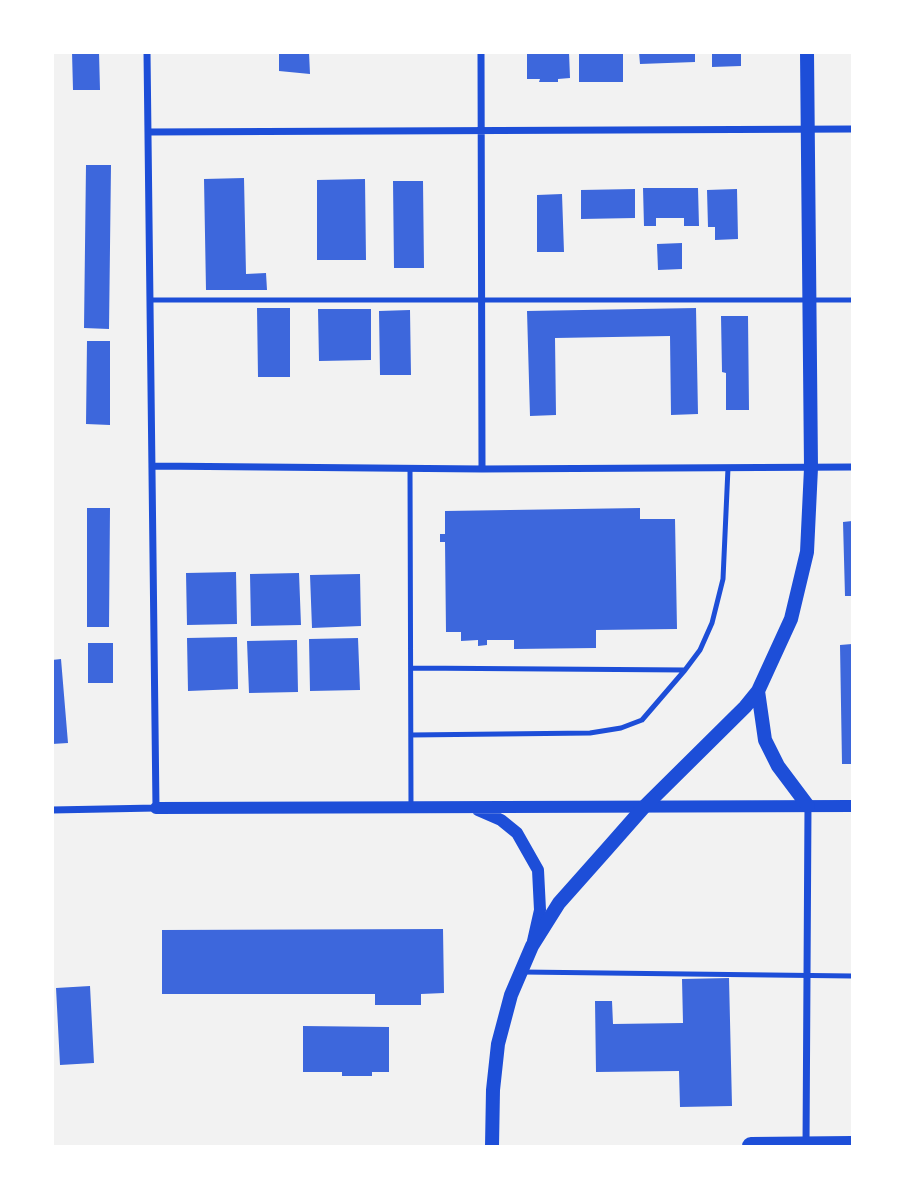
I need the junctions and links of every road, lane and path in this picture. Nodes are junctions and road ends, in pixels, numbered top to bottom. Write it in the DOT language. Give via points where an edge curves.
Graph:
graph roads {
  1 [pos="147,52"];
  2 [pos="481,52"];
  3 [pos="807,52"];
  4 [pos="852,129"];
  5 [pos="808,130"];
  6 [pos="148,132"];
  7 [pos="482,132"];
  8 [pos="150,300"];
  9 [pos="808,300"];
  10 [pos="852,300"];
  11 [pos="482,301"];
  12 [pos="153,466"];
  13 [pos="852,467"];
  14 [pos="410,468"];
  15 [pos="728,468"];
  16 [pos="811,468"];
  17 [pos="482,469"];
  18 [pos="411,668"];
  19 [pos="685,670"];
  20 [pos="758,691"];
  21 [pos="411,735"];
  22 [pos="808,806"];
  23 [pos="852,806"];
  24 [pos="644,807"];
  25 [pos="156,808"];
  26 [pos="411,808"];
  27 [pos="471,808"];
  28 [pos="52,810"];
  29 [pos="532,946"];
  30 [pos="521,972"];
  31 [pos="807,976"];
  32 [pos="852,976"];
  33 [pos="852,1145"];
  34 [pos="492,1146"];
  35 [pos="751,1146"];
  36 [pos="806,1146"];
  1 -- 6 [label="street"];
  2 -- 7 [label="street"];
  3 -- 5 [label="main road"];
  4 -- 5 [label="street"];
  5 -- 7 [label="street"];
  5 -- 9 [label="main road"];
  6 -- 7 [label="street"];
  6 -- 8 [label="street"];
  7 -- 11 [label="street"];
  8 -- 11 [label="lane"];
  8 -- 12 [label="street"];
  9 -- 10 [label="lane"];
  9 -- 11 [label="lane"];
  9 -- 16 [label="main road"];
  11 -- 17 [label="street"];
  12 -- 14 [label="street"];
  12 -- 25 [label="street"];
  13 -- 16 [label="street"];
  14 -- 17 [label="street"];
  14 -- 18 [label="lane"];
  15 -- 16 [label="street"];
  15 -- 17 [label="street"];
  15 -- 19 [label="lane" via="723,579 712,623"];
  16 -- 20 [label="main road" via="807,552 791,619"];
  18 -- 19 [label="lane"];
  18 -- 21 [label="lane"];
  19 -- 21 [label="lane" via="642,720 621,728 590,733"];
  20 -- 22 [label="main road" via="765,740"];
  20 -- 24 [label="main road"];
  21 -- 26 [label="lane"];
  22 -- 23 [label="street"];
  22 -- 24 [label="street"];
  22 -- 31 [label="street"];
  24 -- 27 [label="street"];
  24 -- 29 [label="main road" via="559,903"];
  25 -- 26 [label="street"];
  25 -- 28 [label="street"];
  26 -- 27 [label="street"];
  27 -- 29 [label="street" via="501,820 517,833 538,870 540,910"];
  29 -- 30 [label="main road"];
  30 -- 31 [label="lane"];
  30 -- 34 [label="main road" via="498,1044"];
  31 -- 32 [label="lane"];
  31 -- 36 [label="street"];
  33 -- 36 [label="main road"];
  35 -- 36 [label="main road"];
}
